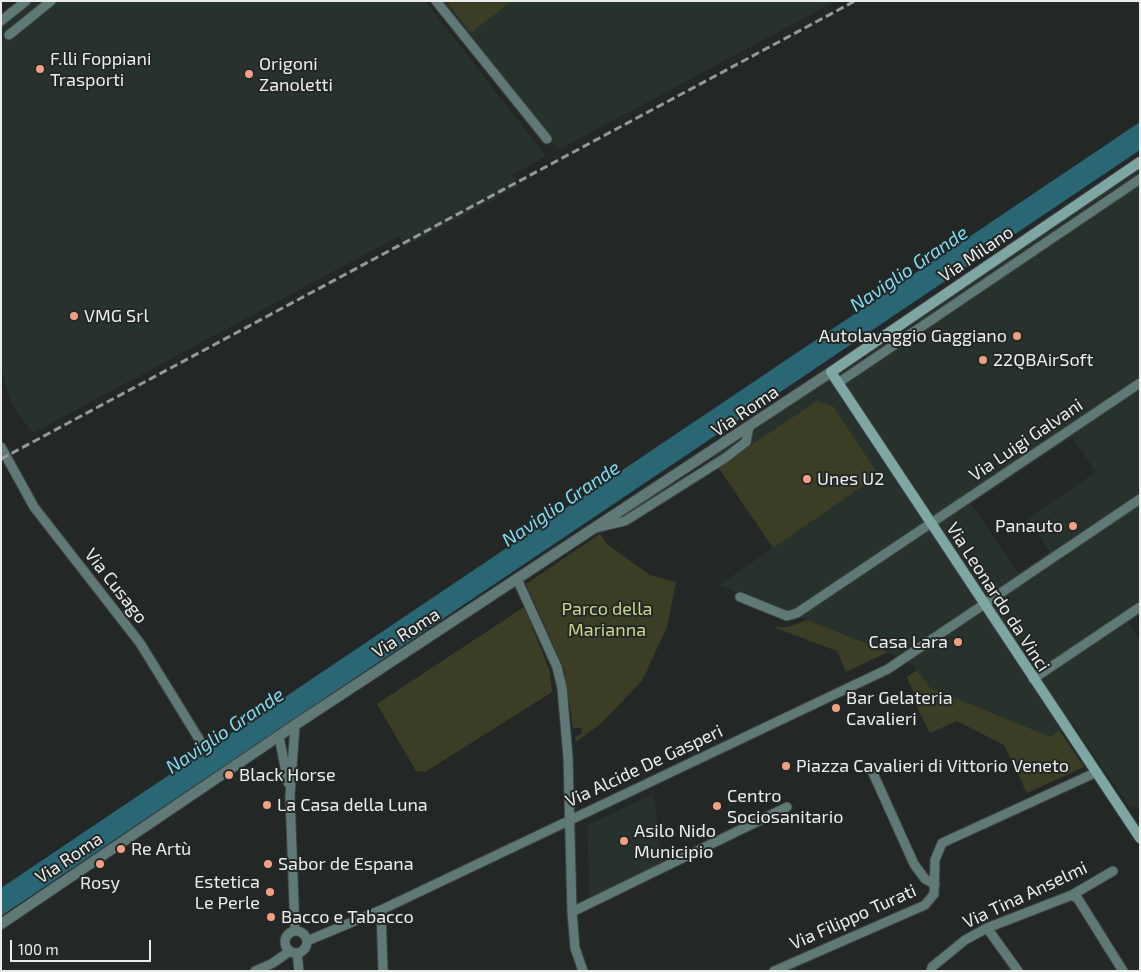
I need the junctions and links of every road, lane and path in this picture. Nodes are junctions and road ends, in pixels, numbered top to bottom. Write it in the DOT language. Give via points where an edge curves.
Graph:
graph roads {
  1 [pos="26,1"];
  2 [pos="51,1"];
  3 [pos="436,1"];
  4 [pos="1,21"];
  5 [pos="9,35"];
  6 [pos="547,138"];
  7 [pos="1140,162"];
  8 [pos="1140,179"];
  9 [pos="831,372"];
  10 [pos="838,383"];
  11 [pos="1140,383"];
  12 [pos="1,447"];
  13 [pos="1140,499"];
  14 [pos="930,523"];
  15 [pos="517,579"];
  16 [pos="740,597"];
  17 [pos="985,605"];
  18 [pos="1140,607"];
  19 [pos="1033,678"];
  20 [pos="295,724"];
  21 [pos="279,736"];
  22 [pos="204,747"];
  23 [pos="1097,772"];
  24 [pos="873,773"];
  25 [pos="290,796"];
  26 [pos="787,807"];
  27 [pos="568,820"];
  28 [pos="1140,838"];
  29 [pos="1113,871"];
  30 [pos="935,884"];
  31 [pos="1072,895"];
  32 [pos="381,910"];
  33 [pos="572,912"];
  34 [pos="1,924"];
  35 [pos="987,928"];
  36 [pos="295,932"];
  37 [pos="307,941"];
  38 [pos="293,952"];
  39 [pos="792,967"];
  40 [pos="255,971"];
  41 [pos="299,971"];
  42 [pos="383,971"];
  43 [pos="583,971"];
  44 [pos="774,971"];
  45 [pos="931,971"];
  46 [pos="1018,971"];
  47 [pos="1123,971"];
  1 -- 4 [label="street"];
  2 -- 5 [label="street"];
  3 -- 6 [label="street"];
  7 -- 9 [label="main road, Via Milano"];
  8 -- 10 [label="street"];
  9 -- 10 [label="main road, Via Leonardo da Vinci"];
  9 -- 15 [label="street, Via Roma"];
  10 -- 14 [label="main road, Via Leonardo da Vinci"];
  11 -- 14 [label="street, Via Luigi Galvani"];
  12 -- 22 [label="street, Via Cusago" via="34,507 140,643"];
  13 -- 17 [label="street, Via Alcide De Gasperi"];
  14 -- 16 [label="street, Via Luigi Galvani" via="797,613 787,616"];
  14 -- 17 [label="main road, Via Leonardo da Vinci"];
  15 -- 20 [label="street, Via Roma"];
  15 -- 27 [label="street" via="560,677 567,747"];
  17 -- 19 [label="main road, Via Leonardo da Vinci"];
  17 -- 27 [label="street, Via Alcide De Gasperi" via="888,669"];
  18 -- 19 [label="street"];
  19 -- 23 [label="main road, Via Leonardo da Vinci"];
  20 -- 21 [label="street, Via Roma"];
  20 -- 25 [label="street"];
  21 -- 25 [label="street"];
  21 -- 34 [label="street, Via Roma"];
  23 -- 28 [label="main road, Via Leonardo da Vinci"];
  23 -- 30 [label="street, Via Filippo Turati" via="942,843 935,860"];
  24 -- 30 [label="street, Via Filippo Turati" via="914,864 925,878"];
  25 -- 36 [label="street"];
  26 -- 33 [label="street"];
  27 -- 32 [label="street, Via Alcide De Gasperi"];
  27 -- 33 [label="street"];
  29 -- 31 [label="street, Via Tina Anselmi"];
  30 -- 39 [label="street, Via Filippo Turati" via="934,894 925,904"];
  31 -- 35 [label="street, Via Tina Anselmi"];
  31 -- 47 [label="street" via="1078,899"];
  32 -- 37 [label="street, Via Alcide De Gasperi"];
  32 -- 42 [label="street"];
  33 -- 43 [label="street" via="575,948"];
  35 -- 45 [label="street, Via Tina Anselmi" via="965,940"];
  35 -- 46 [label="street"];
  36 -- 37 [label="street" via="304,935"];
  36 -- 38 [label="street" via="286,938 286,945"];
  37 -- 38 [label="street" via="305,948"];
  38 -- 40 [label="street"];
  38 -- 41 [label="street"];
  39 -- 44 [label="street, Via Filippo Turati"];
}
